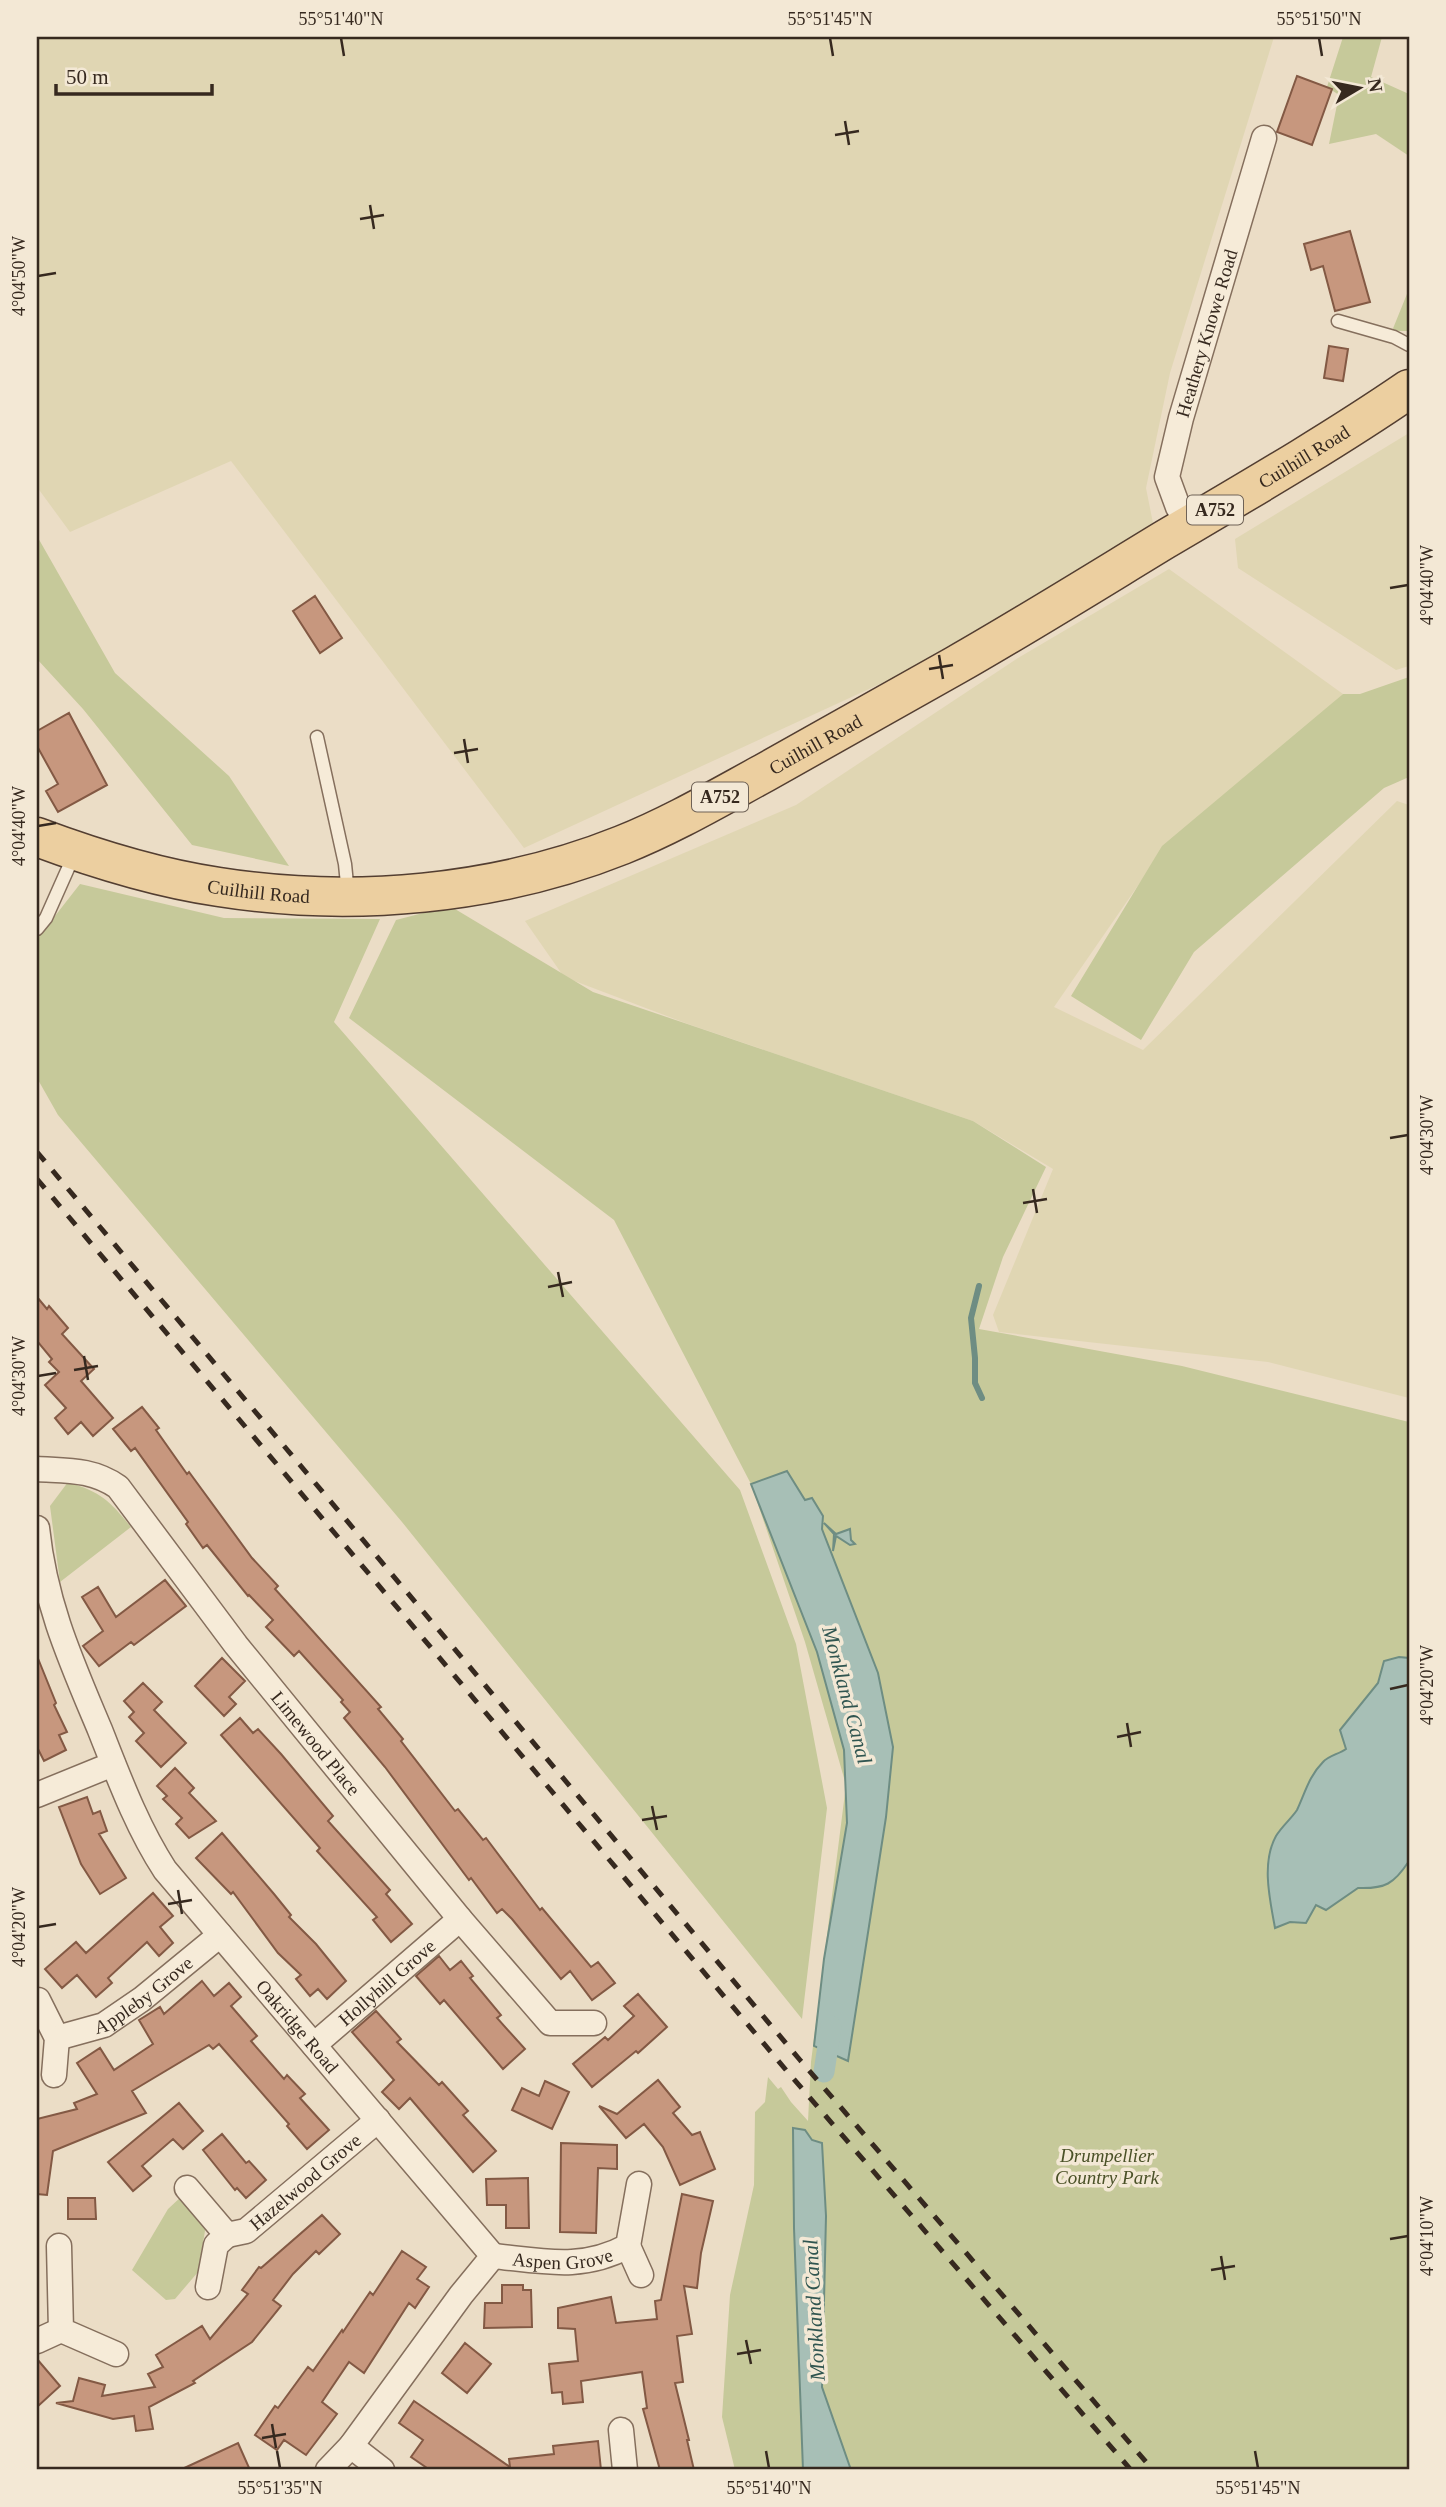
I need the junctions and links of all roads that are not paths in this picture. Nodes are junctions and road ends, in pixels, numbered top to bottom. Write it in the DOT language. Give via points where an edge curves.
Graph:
graph roads {
  1 [pos="1264,138"];
  2 [pos="1338,321"];
  3 [pos="1409,345"];
  4 [pos="1409,389"];
  5 [pos="1189,526"];
  6 [pos="317,737"];
  7 [pos="37,837"];
  8 [pos="76,852"];
  9 [pos="348,896"];
  10 [pos="37,929"];
  11 [pos="37,1469"];
  12 [pos="37,1528"];
  13 [pos="113,1763"];
  14 [pos="37,1795"];
  15 [pos="460,1919"];
  16 [pos="220,1935"];
  17 [pos="38,2000"];
  18 [pos="594,2023"];
  19 [pos="57,2038"];
  20 [pos="314,2045"];
  21 [pos="54,2075"];
  22 [pos="378,2120"];
  23 [pos="639,2184"];
  24 [pos="187,2188"];
  25 [pos="227,2235"];
  26 [pos="59,2246"];
  27 [pos="628,2246"];
  28 [pos="493,2256"];
  29 [pos="641,2275"];
  30 [pos="208,2287"];
  31 [pos="61,2330"];
  32 [pos="37,2341"];
  33 [pos="116,2354"];
  34 [pos="621,2430"];
  35 [pos="351,2446"];
  36 [pos="328,2470"];
  37 [pos="382,2470"];
  38 [pos="625,2470"];
  1 -- 5 [label="street, Heathery Knowe Road" via="1167,477"];
  2 -- 3 [label="lane"];
  4 -- 5 [label="main road, Cuilhill Road / A752"];
  5 -- 9 [label="main road, Cuilhill Road / A752" via="1018,629 662,828 575,862 529,874 464,887"];
  6 -- 9 [label="lane"];
  7 -- 8 [label="main road, Cuilhill Road / A752"];
  8 -- 9 [label="main road, Cuilhill Road / A752" via="219,887"];
  8 -- 10 [label="lane"];
  11 -- 15 [label="street, Limewood Place" via="86,1472 118,1487 236,1644"];
  12 -- 13 [label="street, Oakridge Road" via="55,1620"];
  13 -- 14 [label="street"];
  13 -- 16 [label="street, Oakridge Road" via="153,1852"];
  15 -- 18 [label="street, Limewood Place" via="550,2023"];
  15 -- 20 [label="street, Hollyhill Grove"];
  16 -- 19 [label="street, Appleby Grove" via="104,2025"];
  16 -- 20 [label="street, Oakridge Road"];
  17 -- 19 [label="street"];
  19 -- 21 [label="street"];
  20 -- 22 [label="street, Oakridge Road"];
  22 -- 25 [label="street, Hazelwood Grove" via="246,2231"];
  22 -- 28 [label="street, Oakridge Road"];
  23 -- 27 [label="street, Aspen Grove"];
  24 -- 25 [label="street, Hazelwood Grove"];
  25 -- 30 [label="street, Hazelwood Grove" via="216,2245"];
  26 -- 31 [label="street"];
  27 -- 28 [label="street, Aspen Grove" via="599,2259 566,2264"];
  27 -- 29 [label="street, Aspen Grove"];
  28 -- 35 [label="street"];
  31 -- 32 [label="street"];
  31 -- 33 [label="street"];
  34 -- 38 [label="street"];
  35 -- 36 [label="street"];
  35 -- 37 [label="street"];
}
